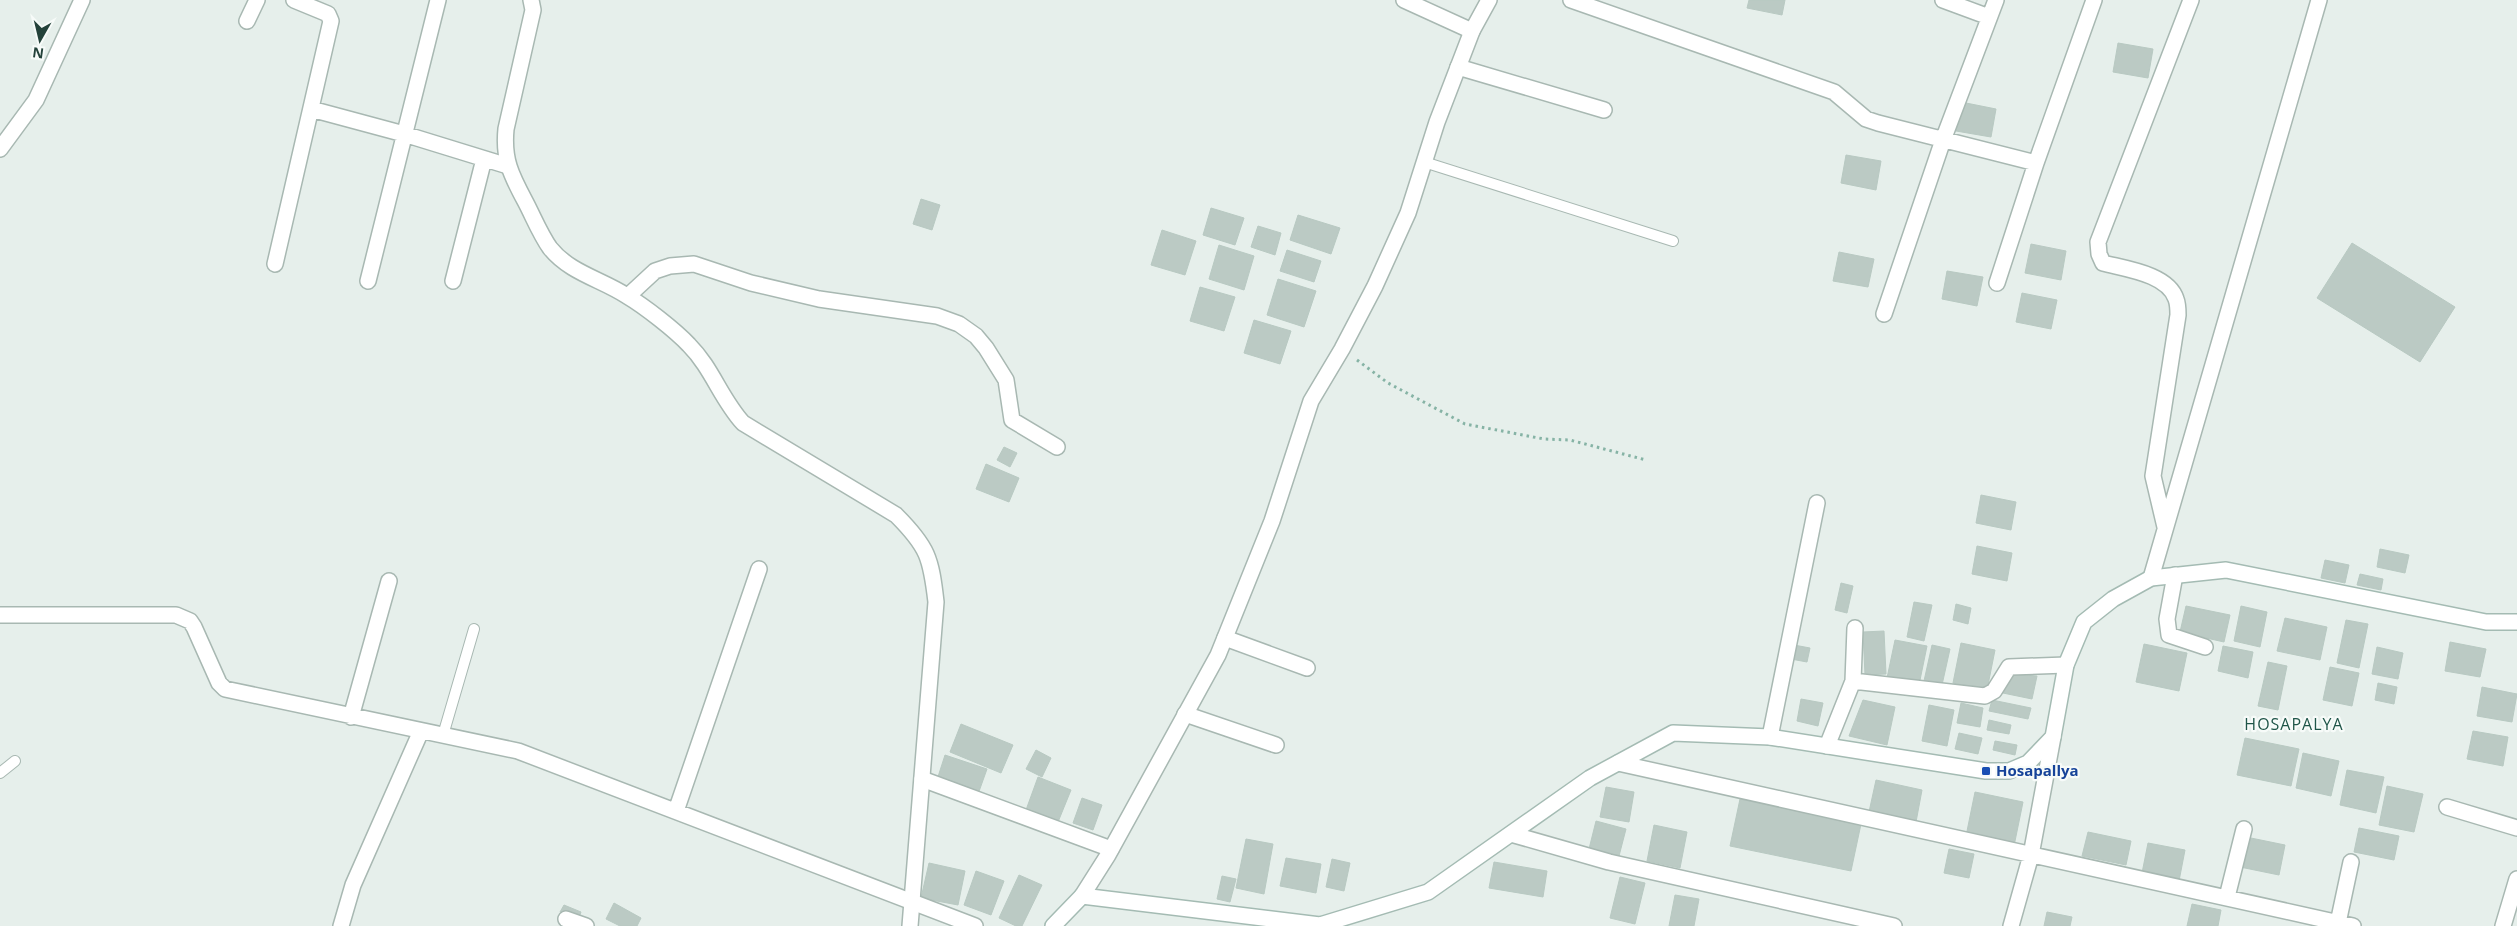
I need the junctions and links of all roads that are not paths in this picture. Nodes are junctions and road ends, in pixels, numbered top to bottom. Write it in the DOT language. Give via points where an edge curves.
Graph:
graph roads {
  1 [pos="82,0"];
  2 [pos="257,0"];
  3 [pos="294,0"];
  4 [pos="438,0"];
  5 [pos="531,0"];
  6 [pos="1404,0"];
  7 [pos="1489,0"];
  8 [pos="1571,0"];
  9 [pos="1943,0"];
  10 [pos="1996,0"];
  11 [pos="2094,0"];
  12 [pos="2190,0"];
  13 [pos="2319,0"];
  14 [pos="1989,16"];
  15 [pos="247,21"];
  16 [pos="1472,31"];
  17 [pos="1458,67"];
  18 [pos="311,109"];
  19 [pos="1604,110"];
  20 [pos="404,134"];
  21 [pos="1943,140"];
  22 [pos="0,149"];
  23 [pos="484,158"];
  24 [pos="1424,162"];
  25 [pos="2036,163"];
  26 [pos="508,166"];
  27 [pos="1673,241"];
  28 [pos="275,264"];
  29 [pos="368,281"];
  30 [pos="453,281"];
  31 [pos="1997,283"];
  32 [pos="628,296"];
  33 [pos="1884,314"];
  34 [pos="1057,447"];
  35 [pos="1816,503"];
  36 [pos="2165,529"];
  37 [pos="759,569"];
  38 [pos="2175,575"];
  39 [pos="2151,578"];
  40 [pos="389,581"];
  41 [pos="0,615"];
  42 [pos="2517,622"];
  43 [pos="1855,628"];
  44 [pos="474,629"];
  45 [pos="1225,638"];
  46 [pos="2205,647"];
  47 [pos="2066,665"];
  48 [pos="1307,668"];
  49 [pos="1853,681"];
  50 [pos="1184,714"];
  51 [pos="352,716"];
  52 [pos="421,731"];
  53 [pos="443,735"];
  54 [pos="1770,737"];
  55 [pos="2053,738"];
  56 [pos="1276,745"];
  57 [pos="1827,746"];
  58 [pos="15,761"];
  59 [pos="1618,763"];
  60 [pos="0,773"];
  61 [pos="922,779"];
  62 [pos="2447,807"];
  63 [pos="676,811"];
  64 [pos="2517,828"];
  65 [pos="2244,829"];
  66 [pos="1511,834"];
  67 [pos="1111,849"];
  68 [pos="2031,855"];
  69 [pos="2351,862"];
  70 [pos="2517,879"];
  71 [pos="1082,896"];
  72 [pos="2227,897"];
  73 [pos="913,902"];
  74 [pos="566,919"];
  75 [pos="2346,924"];
  76 [pos="341,926"];
  77 [pos="586,926"];
  78 [pos="910,926"];
  79 [pos="975,926"];
  80 [pos="1053,926"];
  81 [pos="1322,926"];
  82 [pos="1894,926"];
  83 [pos="2011,926"];
  84 [pos="2503,926"];
  1 -- 22 [label="street" via="36,100"];
  2 -- 15 [label="street"];
  3 -- 18 [label="street" via="328,14 331,21"];
  4 -- 20 [label="street"];
  5 -- 26 [label="street" via="533,10 506,129 504,148"];
  6 -- 16 [label="street"];
  7 -- 16 [label="street"];
  8 -- 21 [label="street" via="1834,92 1866,119"];
  9 -- 14 [label="street"];
  10 -- 14 [label="street"];
  11 -- 25 [label="street"];
  12 -- 36 [label="street" via="2098,242 2103,263 2151,277 2169,287 2176,299 2178,315 2153,476"];
  13 -- 36 [label="street"];
  14 -- 21 [label="street"];
  16 -- 17 [label="street"];
  17 -- 19 [label="street"];
  17 -- 24 [label="street"];
  18 -- 20 [label="street"];
  18 -- 28 [label="street"];
  20 -- 23 [label="street"];
  20 -- 29 [label="street"];
  21 -- 25 [label="street"];
  21 -- 33 [label="street"];
  23 -- 26 [label="street"];
  23 -- 30 [label="street"];
  24 -- 27 [label="lane"];
  24 -- 45 [label="street" via="1408,213 1375,286 1311,401 1272,521"];
  25 -- 31 [label="street"];
  26 -- 32 [label="street" via="550,248 582,275"];
  32 -- 34 [label="street" via="655,271 694,264 751,283 819,299 937,316 959,324 976,336 1006,380 1012,420"];
  32 -- 61 [label="street" via="689,345 704,362 729,408 743,423 896,515 927,552 936,602"];
  35 -- 54 [label="street"];
  36 -- 39 [label="street"];
  37 -- 63 [label="street"];
  38 -- 39 [label="street"];
  38 -- 42 [label="street" via="2226,570 2486,622"];
  38 -- 46 [label="street" via="2167,618 2169,635"];
  39 -- 47 [label="street" via="2113,599 2084,622"];
  40 -- 51 [label="street"];
  41 -- 51 [label="street" via="176,615 194,627 218,684 225,689"];
  43 -- 49 [label="street"];
  44 -- 53 [label="lane"];
  45 -- 48 [label="street"];
  45 -- 50 [label="street"];
  47 -- 49 [label="street" via="2009,667 1994,691 1985,696"];
  47 -- 55 [label="street"];
  49 -- 57 [label="street"];
  50 -- 56 [label="street"];
  50 -- 67 [label="street"];
  51 -- 52 [label="street"];
  52 -- 53 [label="street"];
  52 -- 76 [label="street" via="353,885"];
  53 -- 63 [label="street" via="518,751"];
  54 -- 57 [label="street"];
  54 -- 59 [label="street" via="1673,733"];
  55 -- 57 [label="street" via="2028,763 2008,771 1986,771"];
  55 -- 68 [label="street"];
  58 -- 60 [label="lane"];
  59 -- 66 [label="street" via="1590,778"];
  59 -- 68 [label="street"];
  61 -- 67 [label="street"];
  61 -- 73 [label="street"];
  62 -- 64 [label="street"];
  63 -- 73 [label="street"];
  65 -- 72 [label="street"];
  66 -- 81 [label="street" via="1428,892"];
  66 -- 82 [label="street" via="1602,860"];
  67 -- 71 [label="street"];
  68 -- 72 [label="street"];
  68 -- 83 [label="street"];
  69 -- 75 [label="street"];
  70 -- 84 [label="street"];
  71 -- 80 [label="street"];
  71 -- 81 [label="street"];
  72 -- 75 [label="street"];
  73 -- 78 [label="street"];
  73 -- 79 [label="street"];
  74 -- 77 [label="street"];
}
